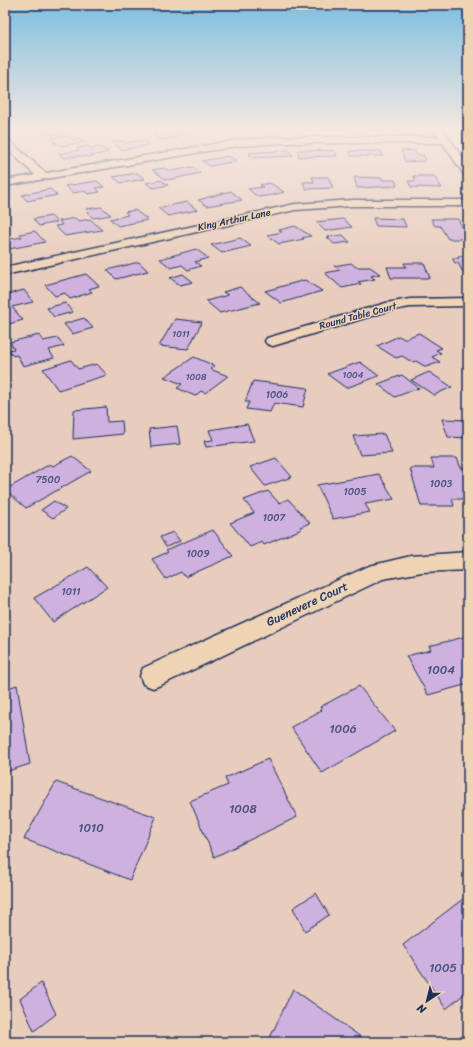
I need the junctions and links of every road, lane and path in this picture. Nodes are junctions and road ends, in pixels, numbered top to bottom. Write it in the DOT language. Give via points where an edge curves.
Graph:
graph roads {
  1 [pos="38,177"];
  2 [pos="5,183"];
  3 [pos="468,203"];
  4 [pos="5,271"];
  5 [pos="468,302"];
  6 [pos="273,341"];
  7 [pos="468,561"];
  8 [pos="153,676"];
  1 -- 2 [label="street"];
  3 -- 4 [label="street, King Arthur Lane" via="339,203 295,207"];
  5 -- 6 [label="street, Round Table Court" via="410,303 386,307"];
  7 -- 8 [label="street, Guenevere Court" via="407,564 377,572"];
}
